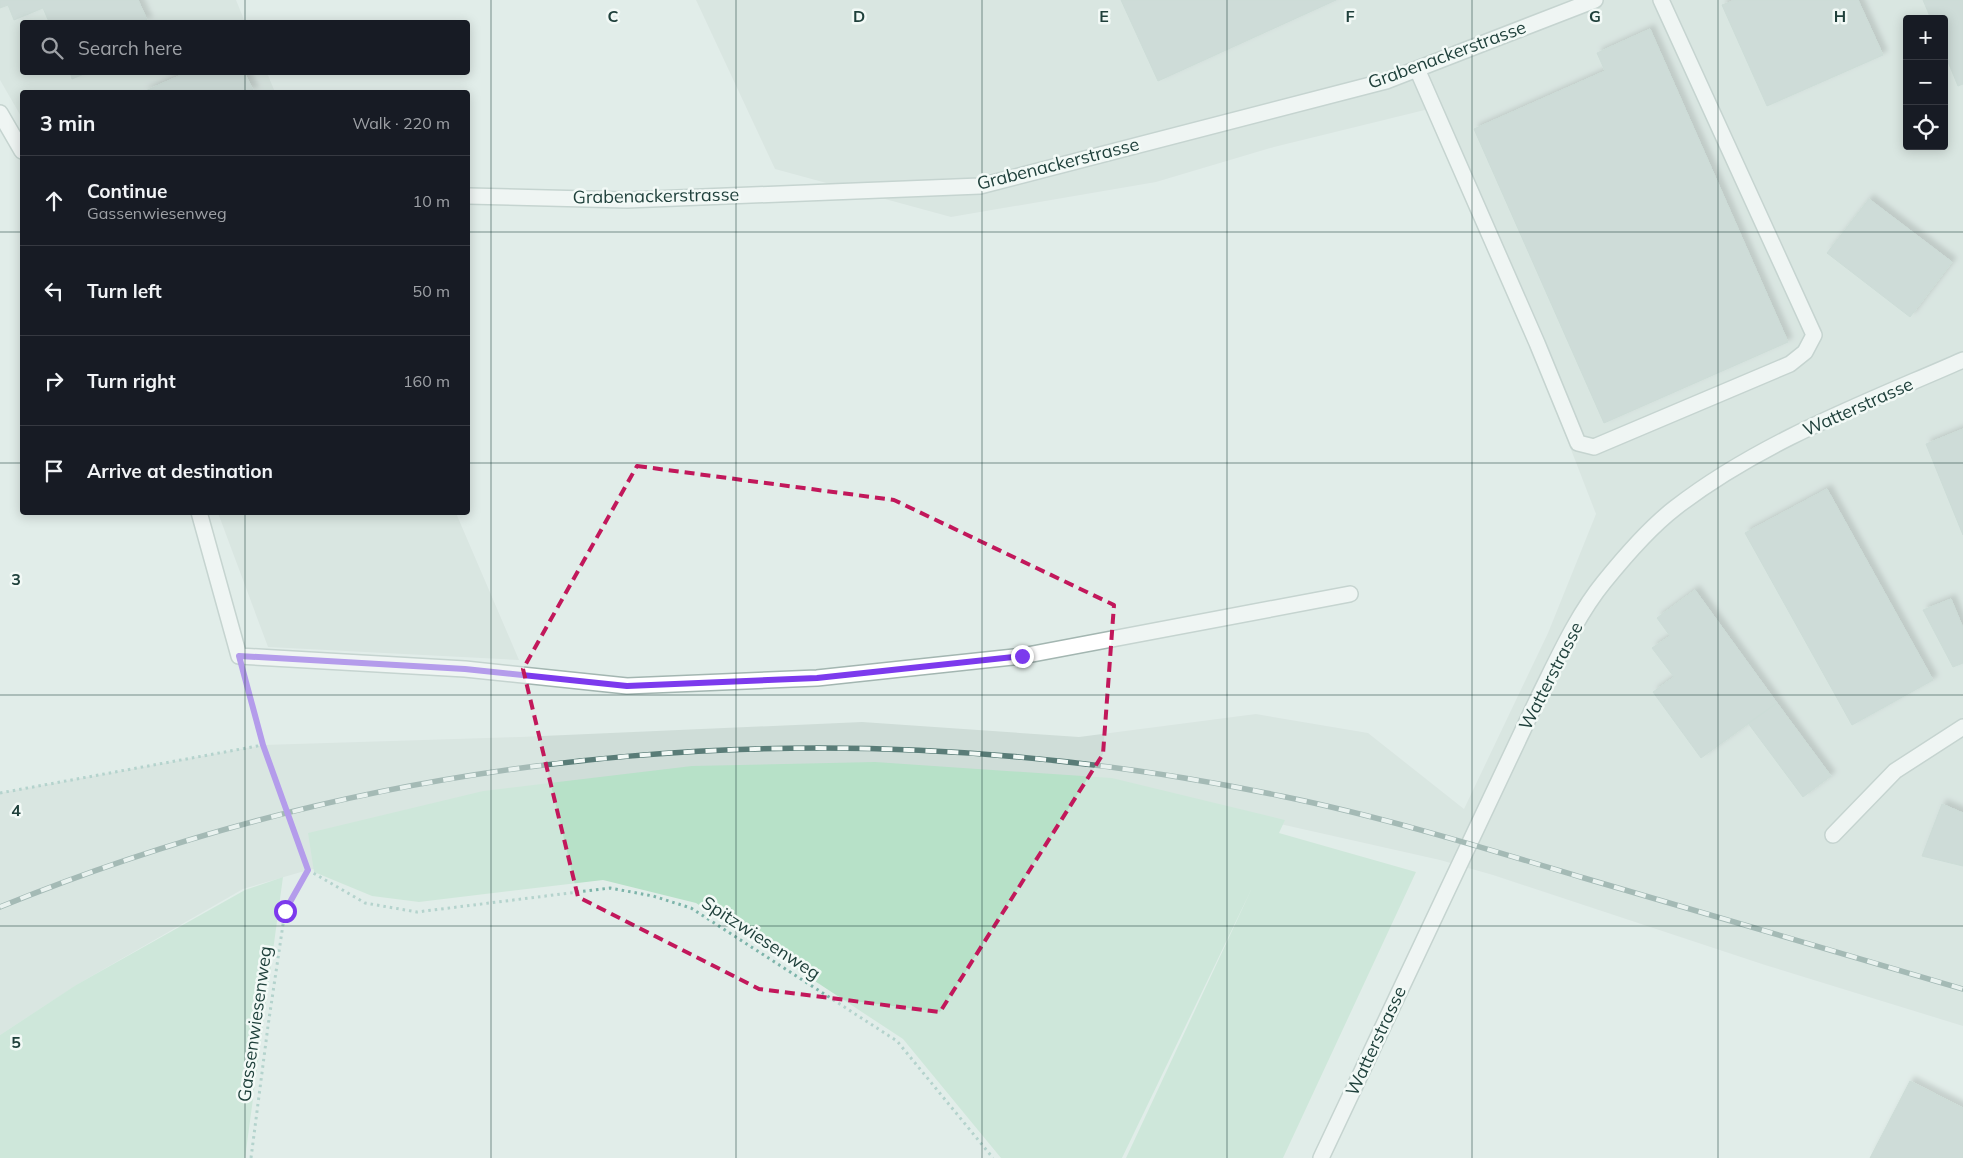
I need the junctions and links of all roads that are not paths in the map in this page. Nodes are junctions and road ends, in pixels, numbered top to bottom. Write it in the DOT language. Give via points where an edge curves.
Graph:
graph roads {
  1 [pos="1595,0"];
  2 [pos="1661,0"];
  3 [pos="1417,69"];
  4 [pos="0,113"];
  5 [pos="20,148"];
  6 [pos="470,196"];
  7 [pos="1963,360"];
  8 [pos="200,515"];
  9 [pos="1350,594"];
  10 [pos="1963,727"];
  11 [pos="1833,835"];
  12 [pos="1321,1158"];
  1 -- 3 [label="street, Grabenackerstrasse"];
  2 -- 3 [label="street" via="1814,335 1805,352 1790,364 1594,447 1578,443"];
  3 -- 6 [label="street, Grabenackerstrasse" via="1386,81 980,186 627,200"];
  4 -- 5 [label="street"];
  7 -- 12 [label="street, Watterstrasse" via="1827,420 1713,481 1674,509 1634,547 1603,583 1570,635 1539,696"];
  8 -- 9 [label="street" via="239,656 465,669 627,686 817,678 1022,656"];
  10 -- 11 [label="street" via="1895,771"];
}
